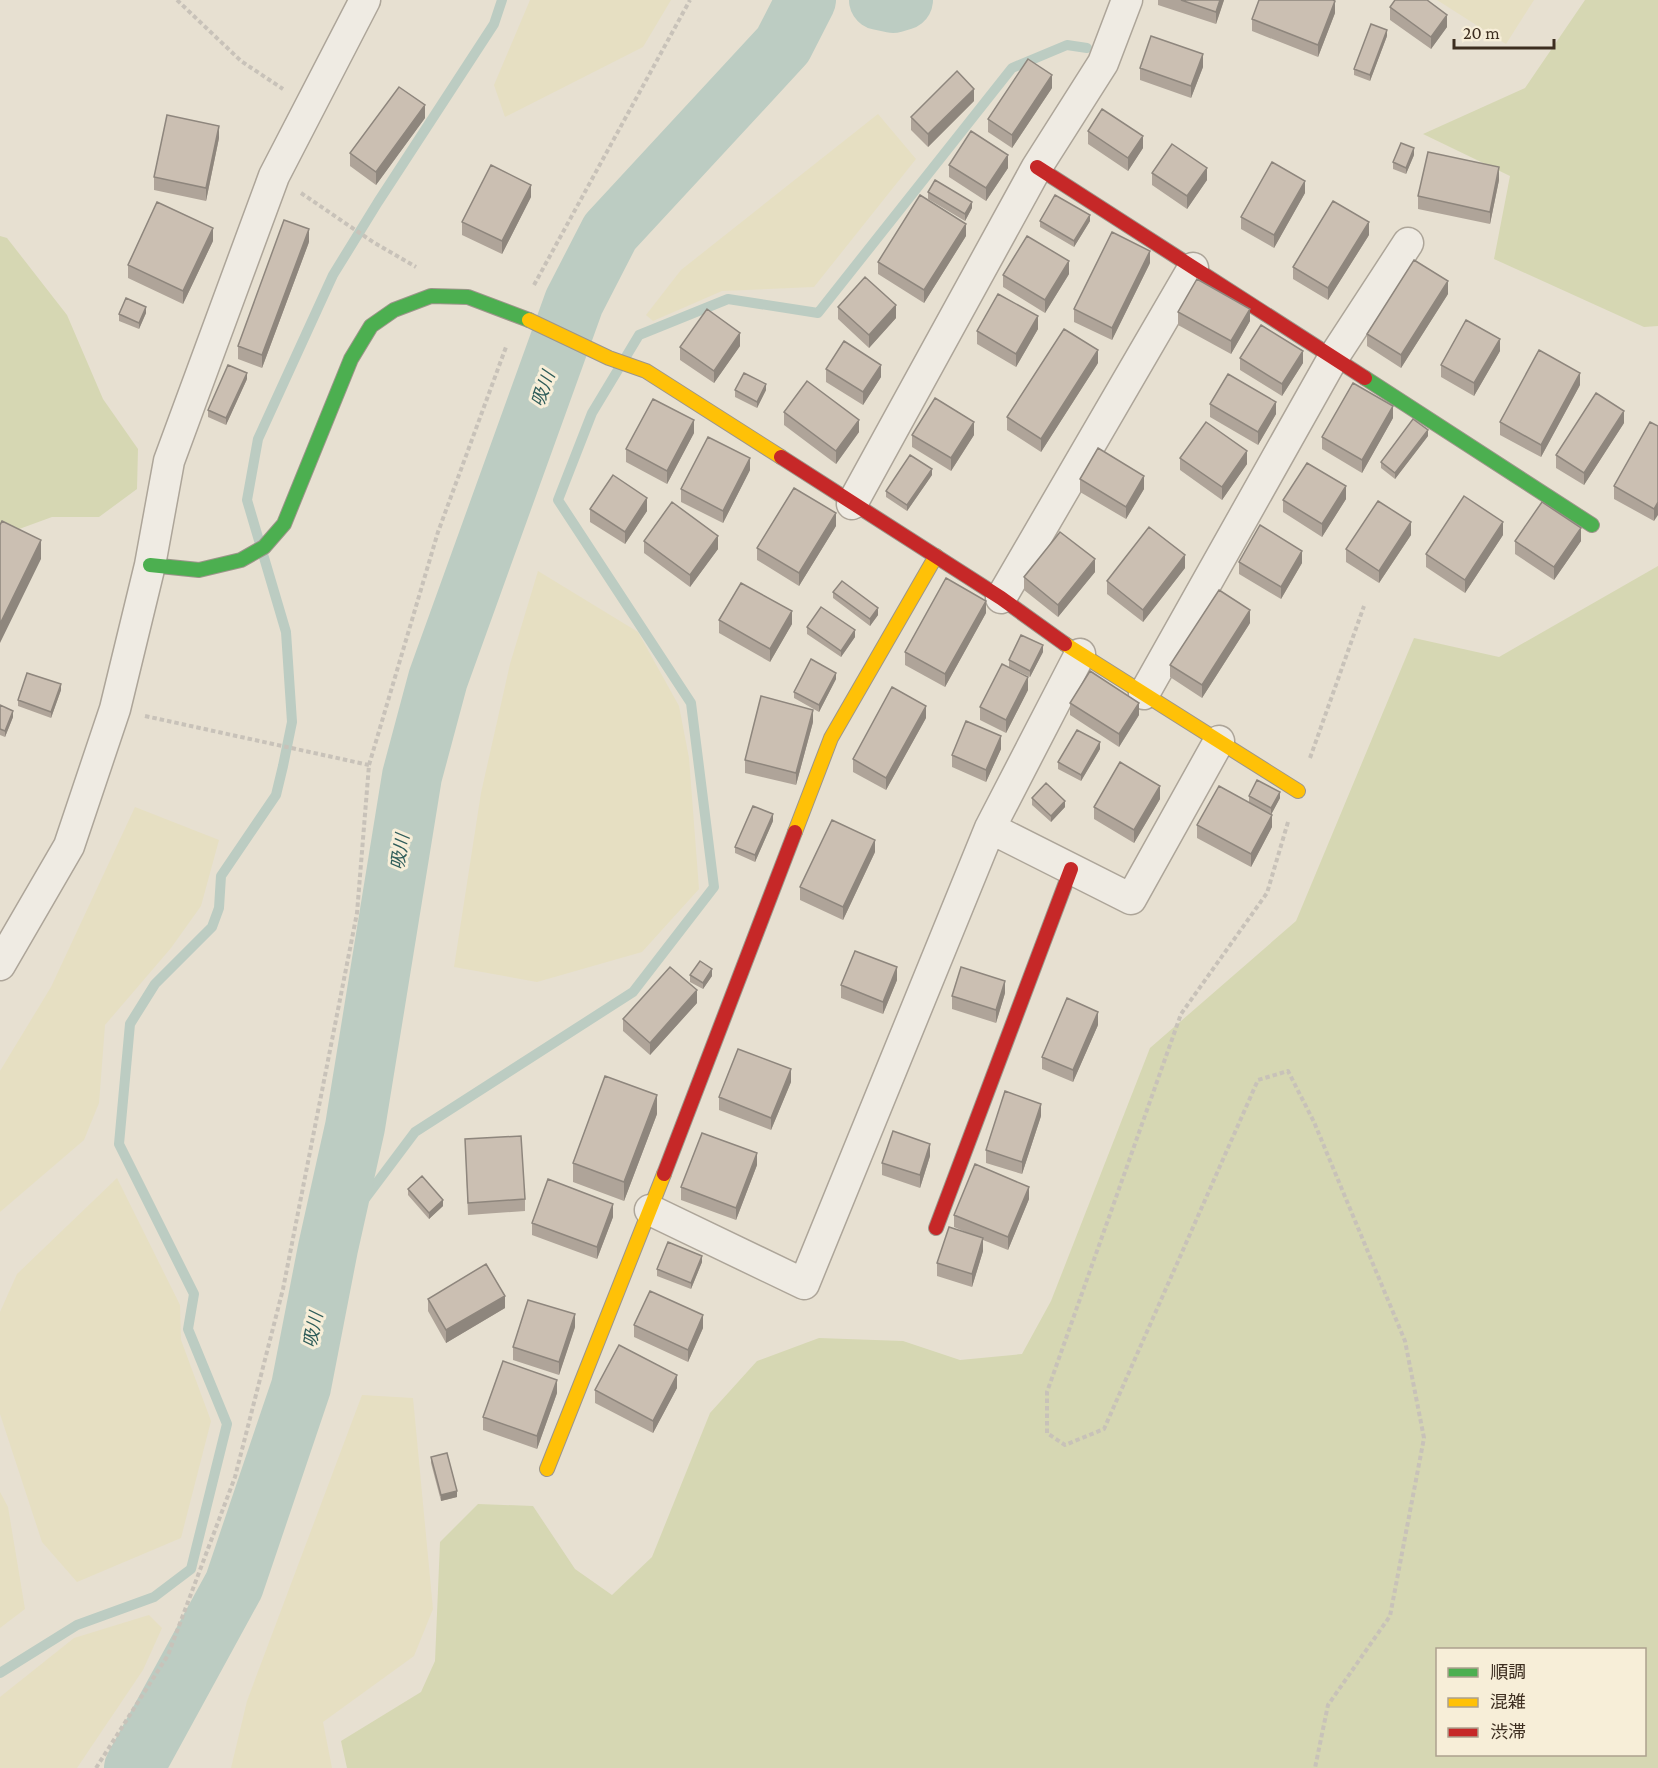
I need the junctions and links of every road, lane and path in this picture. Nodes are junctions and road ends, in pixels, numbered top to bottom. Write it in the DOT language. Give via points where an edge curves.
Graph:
graph roads {
  1 [pos="177,0"];
  2 [pos="365,0"];
  3 [pos="690,0"];
  4 [pos="1127,0"];
  5 [pos="309,106"];
  6 [pos="1037,168"];
  7 [pos="315,201"];
  8 [pos="373,242"];
  9 [pos="1408,243"];
  10 [pos="1193,268"];
  11 [pos="518,315"];
  12 [pos="1333,358"];
  13 [pos="852,504"];
  14 [pos="1592,525"];
  15 [pos="936,556"];
  16 [pos="150,565"];
  17 [pos="1001,598"];
  18 [pos="1364,606"];
  19 [pos="1080,654"];
  20 [pos="1144,694"];
  21 [pos="115,709"];
  22 [pos="1219,741"];
  23 [pos="369,765"];
  24 [pos="1298,791"];
  25 [pos="990,828"];
  26 [pos="1071,869"];
  27 [pos="0,965"];
  28 [pos="650,1210"];
  29 [pos="936,1228"];
  30 [pos="547,1469"];
  31 [pos="96,1768"];
  32 [pos="1315,1768"];
  1 -- 5 [label="path" via="241,61"];
  2 -- 5 [label="street"];
  3 -- 11 [label="path"];
  4 -- 6 [label="street" via="1103,63"];
  5 -- 16 [label="street" via="274,176 169,461"];
  6 -- 10 [label="street"];
  6 -- 13 [label="street"];
  7 -- 8 [label="path"];
  9 -- 12 [label="street"];
  10 -- 12 [label="street"];
  10 -- 17 [label="street"];
  11 -- 13 [label="street" via="646,371"];
  11 -- 16 [label="street" via="468,297 431,296 394,310 371,326 351,359 284,524 264,547 241,560 199,570"];
  11 -- 23 [label="path" via="438,532"];
  12 -- 14 [label="street"];
  12 -- 20 [label="street"];
  13 -- 15 [label="street"];
  15 -- 17 [label="street"];
  15 -- 28 [label="street" via="831,738"];
  16 -- 21 [label="street"];
  17 -- 19 [label="street"];
  18 -- 24 [label="path"];
  19 -- 20 [label="street"];
  19 -- 25 [label="street"];
  20 -- 22 [label="street"];
  21 -- 23 [label="path"];
  21 -- 27 [label="street" via="69,846"];
  22 -- 24 [label="street"];
  22 -- 26 [label="street" via="1131,899"];
  23 -- 31 [label="path" via="357,913 283,1289 235,1477 168,1655"];
  24 -- 32 [label="path" via="1267,893 1181,1014 1047,1392 1047,1433 1065,1445 1104,1429 1258,1080 1288,1071 1314,1122 1405,1341 1424,1438 1390,1616 1328,1705"];
  25 -- 26 [label="street"];
  25 -- 28 [label="street" via="804,1284"];
  26 -- 29 [label="street"];
  28 -- 30 [label="street"];
}
